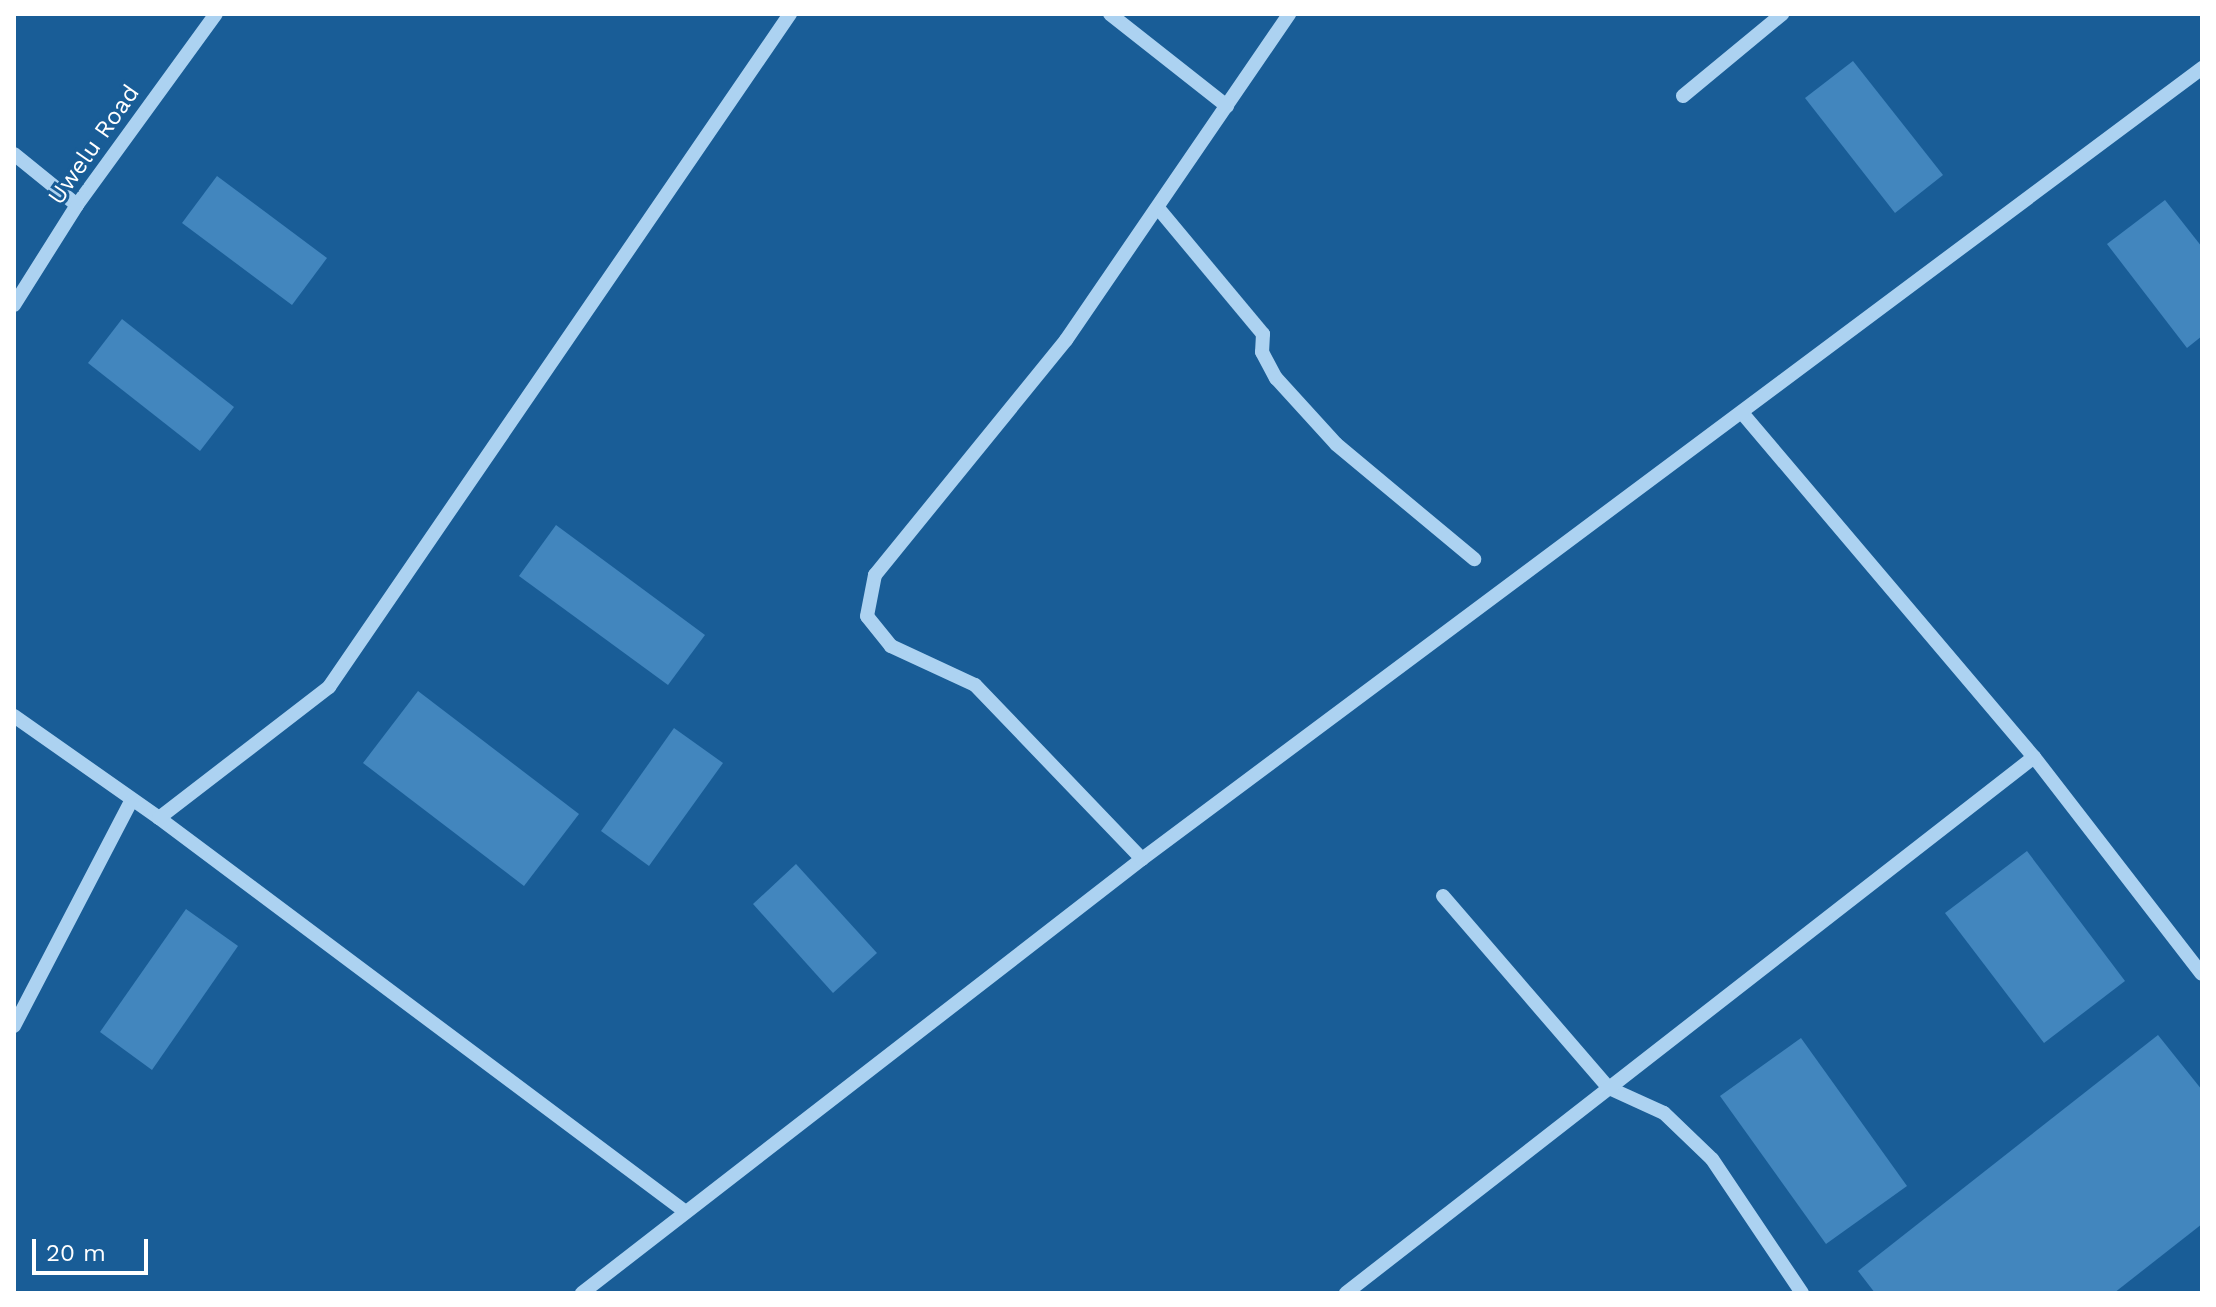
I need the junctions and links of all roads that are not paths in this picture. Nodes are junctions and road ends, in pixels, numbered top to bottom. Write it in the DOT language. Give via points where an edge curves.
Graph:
graph roads {
  1 [pos="216,14"];
  2 [pos="790,14"];
  3 [pos="1110,14"];
  4 [pos="1289,14"];
  5 [pos="1782,14"];
  6 [pos="2202,68"];
  7 [pos="1683,96"];
  8 [pos="1227,106"];
  9 [pos="14,154"];
  10 [pos="77,205"];
  11 [pos="1158,208"];
  12 [pos="14,305"];
  13 [pos="1743,414"];
  14 [pos="1474,559"];
  15 [pos="14,716"];
  16 [pos="2034,757"];
  17 [pos="131,801"];
  18 [pos="159,818"];
  19 [pos="1142,859"];
  20 [pos="1443,896"];
  21 [pos="2202,974"];
  22 [pos="14,1026"];
  23 [pos="1609,1088"];
  24 [pos="683,1210"];
  25 [pos="582,1293"];
  26 [pos="1346,1293"];
  27 [pos="1802,1293"];
  1 -- 10 [label="street, Uwelu Road"];
  2 -- 18 [label="street" via="329,687"];
  3 -- 8 [label="street"];
  4 -- 8 [label="street"];
  5 -- 7 [label="street"];
  6 -- 13 [label="street"];
  8 -- 11 [label="street"];
  9 -- 10 [label="street"];
  10 -- 12 [label="street, Uwelu Road"];
  11 -- 14 [label="street" via="1263,334 1262,352 1276,378 1336,444"];
  11 -- 19 [label="street" via="1066,340 875,575 867,616 891,646 975,685"];
  13 -- 16 [label="street"];
  13 -- 19 [label="street"];
  15 -- 17 [label="street"];
  16 -- 21 [label="street"];
  16 -- 23 [label="street"];
  17 -- 18 [label="street"];
  17 -- 22 [label="street"];
  18 -- 24 [label="street"];
  19 -- 24 [label="street"];
  20 -- 23 [label="street"];
  23 -- 26 [label="street"];
  23 -- 27 [label="street" via="1664,1113 1712,1159"];
  24 -- 25 [label="street"];
}
